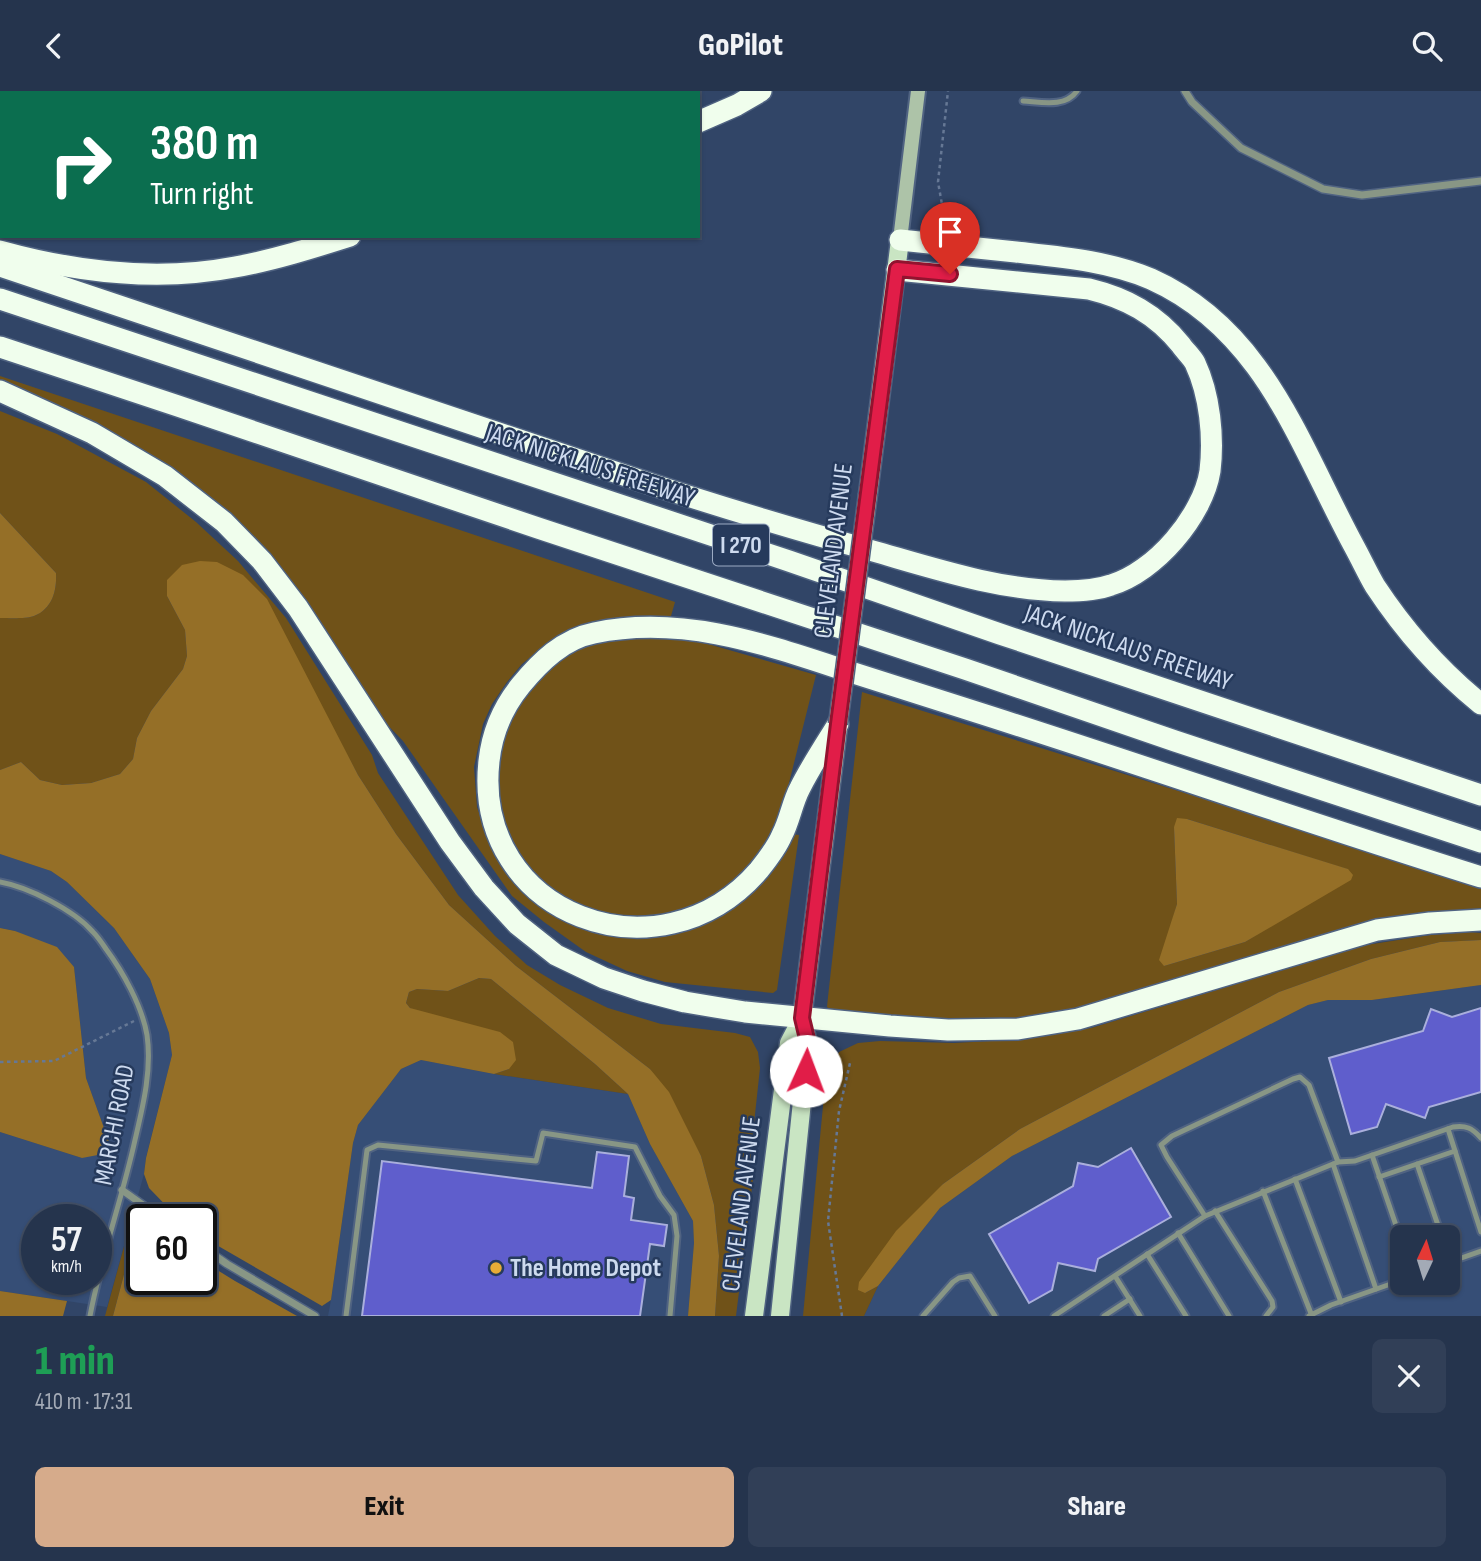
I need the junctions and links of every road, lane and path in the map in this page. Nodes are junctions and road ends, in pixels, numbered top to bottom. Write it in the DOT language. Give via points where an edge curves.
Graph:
graph roads {
  1 [pos="761,91"];
  2 [pos="918,91"];
  3 [pos="948,91"];
  4 [pos="1077,91"];
  5 [pos="1185,91"];
  6 [pos="1023,101"];
  7 [pos="700,121"];
  8 [pos="1481,181"];
  9 [pos="344,238"];
  10 [pos="900,240"];
  11 [pos="946,245"];
  12 [pos="0,251"];
  13 [pos="0,266"];
  14 [pos="897,269"];
  15 [pos="0,299"];
  16 [pos="0,347"];
  17 [pos="0,391"];
  18 [pos="1481,704"];
  19 [pos="838,724"];
  20 [pos="1481,795"];
  21 [pos="1481,842"];
  22 [pos="1481,877"];
  23 [pos="0,882"];
  24 [pos="1481,920"];
  25 [pos="141,1017"];
  26 [pos="802,1018"];
  27 [pos="0,1062"];
  28 [pos="850,1063"];
  29 [pos="1448,1129"];
  30 [pos="1481,1138"];
  31 [pos="1455,1151"];
  32 [pos="1371,1154"];
  33 [pos="1336,1163"];
  34 [pos="1417,1164"];
  35 [pos="1379,1177"];
  36 [pos="1296,1179"];
  37 [pos="122,1190"];
  38 [pos="1263,1191"];
  39 [pos="142,1204"];
  40 [pos="1215,1211"];
  41 [pos="1205,1216"];
  42 [pos="1396,1225"];
  43 [pos="1438,1225"];
  44 [pos="1481,1232"];
  45 [pos="1178,1233"];
  46 [pos="1481,1251"];
  47 [pos="1147,1254"];
  48 [pos="217,1257"];
  49 [pos="1460,1259"];
  50 [pos="1115,1276"];
  51 [pos="1390,1284"];
  52 [pos="1376,1289"];
  53 [pos="1130,1299"];
  54 [pos="1341,1302"];
  55 [pos="90,1316"];
  56 [pos="315,1316"];
  57 [pos="346,1316"];
  58 [pos="670,1316"];
  59 [pos="754,1316"];
  60 [pos="780,1316"];
  61 [pos="842,1316"];
  62 [pos="923,1316"];
  63 [pos="995,1316"];
  64 [pos="1054,1316"];
  65 [pos="1104,1316"];
  66 [pos="1140,1316"];
  67 [pos="1186,1316"];
  68 [pos="1229,1316"];
  69 [pos="1266,1316"];
  70 [pos="1311,1316"];
  1 -- 7 [label="highway"];
  2 -- 10 [label="main road, CLEVELAND AVENUE"];
  3 -- 11 [label="path" via="939,182 949,220"];
  4 -- 6 [label="lane" via="1054,103"];
  5 -- 8 [label="street" via="1241,148 1323,189 1362,195"];
  9 -- 12 [label="highway" via="234,267 183,273 83,269"];
  10 -- 11 [label="highway"];
  10 -- 14 [label="main road, CLEVELAND AVENUE"];
  11 -- 18 [label="highway" via="1114,267 1151,279 1224,327 1272,387 1375,585 1413,638"];
  13 -- 14 [label="highway" via="733,512 949,573 1015,587 1084,591 1113,585 1140,572 1165,551 1185,528 1201,498 1209,474 1211,432 1194,361 1173,335 1140,308 1089,289"];
  14 -- 19 [label="main road, CLEVELAND AVENUE, bridge"];
  15 -- 20 [label="highway, JACK NICKLAUS FREEWAY / I 270"];
  16 -- 21 [label="highway, I 270"];
  17 -- 26 [label="highway" via="92,433 165,476 224,522 298,608 484,888 517,924 556,955 604,978 685,1002"];
  19 -- 22 [label="highway" via="798,791 783,835 761,868 718,905 665,926 607,925 554,903 526,880 505,850 491,817 487,780 491,749 500,719 536,667 582,635 637,626 690,628 767,645"];
  19 -- 26 [label="main road, CLEVELAND AVENUE"];
  23 -- 25 [label="lane, MARCHI ROAD" via="30,891 92,930 118,965"];
  24 -- 26 [label="highway" via="1377,930 1078,1019 1018,1028 948,1030"];
  25 -- 27 [label="path" via="54,1061"];
  25 -- 37 [label="lane, MARCHI ROAD" via="147,1034 148,1074"];
  26 -- 59 [label="main road, CLEVELAND AVENUE" via="789,1043"];
  26 -- 60 [label="main road, CLEVELAND AVENUE" via="808,1043"];
  28 -- 61 [label="path" via="839,1111 828,1221"];
  29 -- 30 [label="lane" via="1463,1126"];
  29 -- 31 [label="lane"];
  29 -- 32 [label="lane"];
  31 -- 34 [label="lane"];
  31 -- 44 [label="lane"];
  32 -- 33 [label="lane"];
  32 -- 35 [label="lane"];
  33 -- 36 [label="lane"];
  33 -- 41 [label="lane" via="1309,1085 1300,1077 1293,1079 1161,1145"];
  33 -- 52 [label="lane"];
  34 -- 35 [label="lane"];
  34 -- 43 [label="lane"];
  35 -- 42 [label="lane"];
  36 -- 38 [label="lane"];
  36 -- 54 [label="lane"];
  37 -- 39 [label="street"];
  37 -- 55 [label="lane, MARCHI ROAD"];
  38 -- 40 [label="lane"];
  38 -- 70 [label="lane"];
  40 -- 41 [label="lane"];
  40 -- 69 [label="lane" via="1272,1301"];
  41 -- 45 [label="lane"];
  45 -- 47 [label="lane"];
  45 -- 68 [label="lane"];
  46 -- 49 [label="lane"];
  47 -- 50 [label="lane"];
  47 -- 67 [label="lane"];
  48 -- 56 [label="street"];
  50 -- 53 [label="lane"];
  50 -- 64 [label="lane"];
  51 -- 52 [label="lane"];
  52 -- 54 [label="lane"];
  53 -- 65 [label="lane"];
  53 -- 66 [label="lane"];
  54 -- 70 [label="lane"];
  57 -- 58 [label="lane" via="368,1150 378,1145 536,1161 543,1133 635,1147 674,1215 677,1235"];
  62 -- 63 [label="lane" via="953,1282 970,1276"];
}
